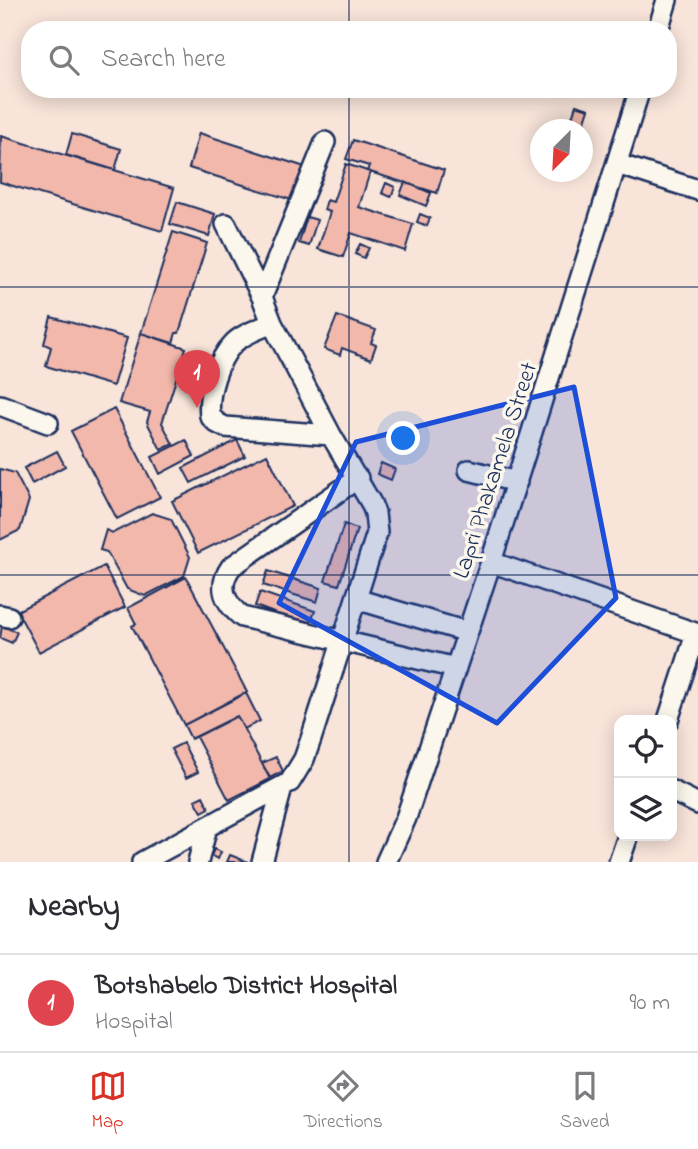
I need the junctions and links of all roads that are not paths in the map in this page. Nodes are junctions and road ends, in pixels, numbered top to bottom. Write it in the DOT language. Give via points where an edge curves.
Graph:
graph roads {
  1 [pos="667,0"];
  2 [pos="661,21"];
  3 [pos="637,98"];
  4 [pos="325,142"];
  5 [pos="617,164"];
  6 [pos="698,190"];
  7 [pos="226,224"];
  8 [pos="262,297"];
  9 [pos="272,323"];
  10 [pos="0,405"];
  11 [pos="48,423"];
  12 [pos="331,435"];
  13 [pos="469,470"];
  14 [pos="358,478"];
  15 [pos="517,482"];
  16 [pos="491,562"];
  17 [pos="356,599"];
  18 [pos="467,632"];
  19 [pos="697,634"];
  20 [pos="342,641"];
  21 [pos="456,668"];
  22 [pos="670,715"];
  23 [pos="282,788"];
  24 [pos="677,794"];
  25 [pos="698,804"];
  26 [pos="207,827"];
  27 [pos="626,841"];
  28 [pos="142,862"];
  29 [pos="198,862"];
  30 [pos="262,862"];
  31 [pos="386,862"];
  32 [pos="619,862"];
  1 -- 2 [label="street"];
  3 -- 5 [label="street, Lapri Phakamela Street"];
  4 -- 8 [label="street"];
  5 -- 6 [label="street"];
  5 -- 15 [label="street, Lapri Phakamela Street"];
  7 -- 8 [label="street"];
  8 -- 9 [label="street"];
  9 -- 12 [label="street"];
  9 -- 12 [label="street" via="234,342 227,352 214,385 210,416 225,427"];
  10 -- 11 [label="street"];
  12 -- 14 [label="street"];
  13 -- 15 [label="street"];
  14 -- 17 [label="street" via="375,513 377,533"];
  14 -- 20 [label="street" via="231,567 223,583 226,601 242,617"];
  15 -- 16 [label="street, Lapri Phakamela Street"];
  16 -- 18 [label="street, Lapri Phakamela Street"];
  16 -- 19 [label="street"];
  17 -- 18 [label="street"];
  17 -- 20 [label="street"];
  18 -- 21 [label="street, Lapri Phakamela Street"];
  19 -- 22 [label="street"];
  20 -- 21 [label="street"];
  20 -- 23 [label="street" via="304,759"];
  21 -- 31 [label="street, Lapri Phakamela Street" via="406,818"];
  23 -- 26 [label="street"];
  23 -- 30 [label="street"];
  24 -- 25 [label="street"];
  26 -- 28 [label="street"];
  26 -- 29 [label="street"];
  27 -- 32 [label="street"];
}
